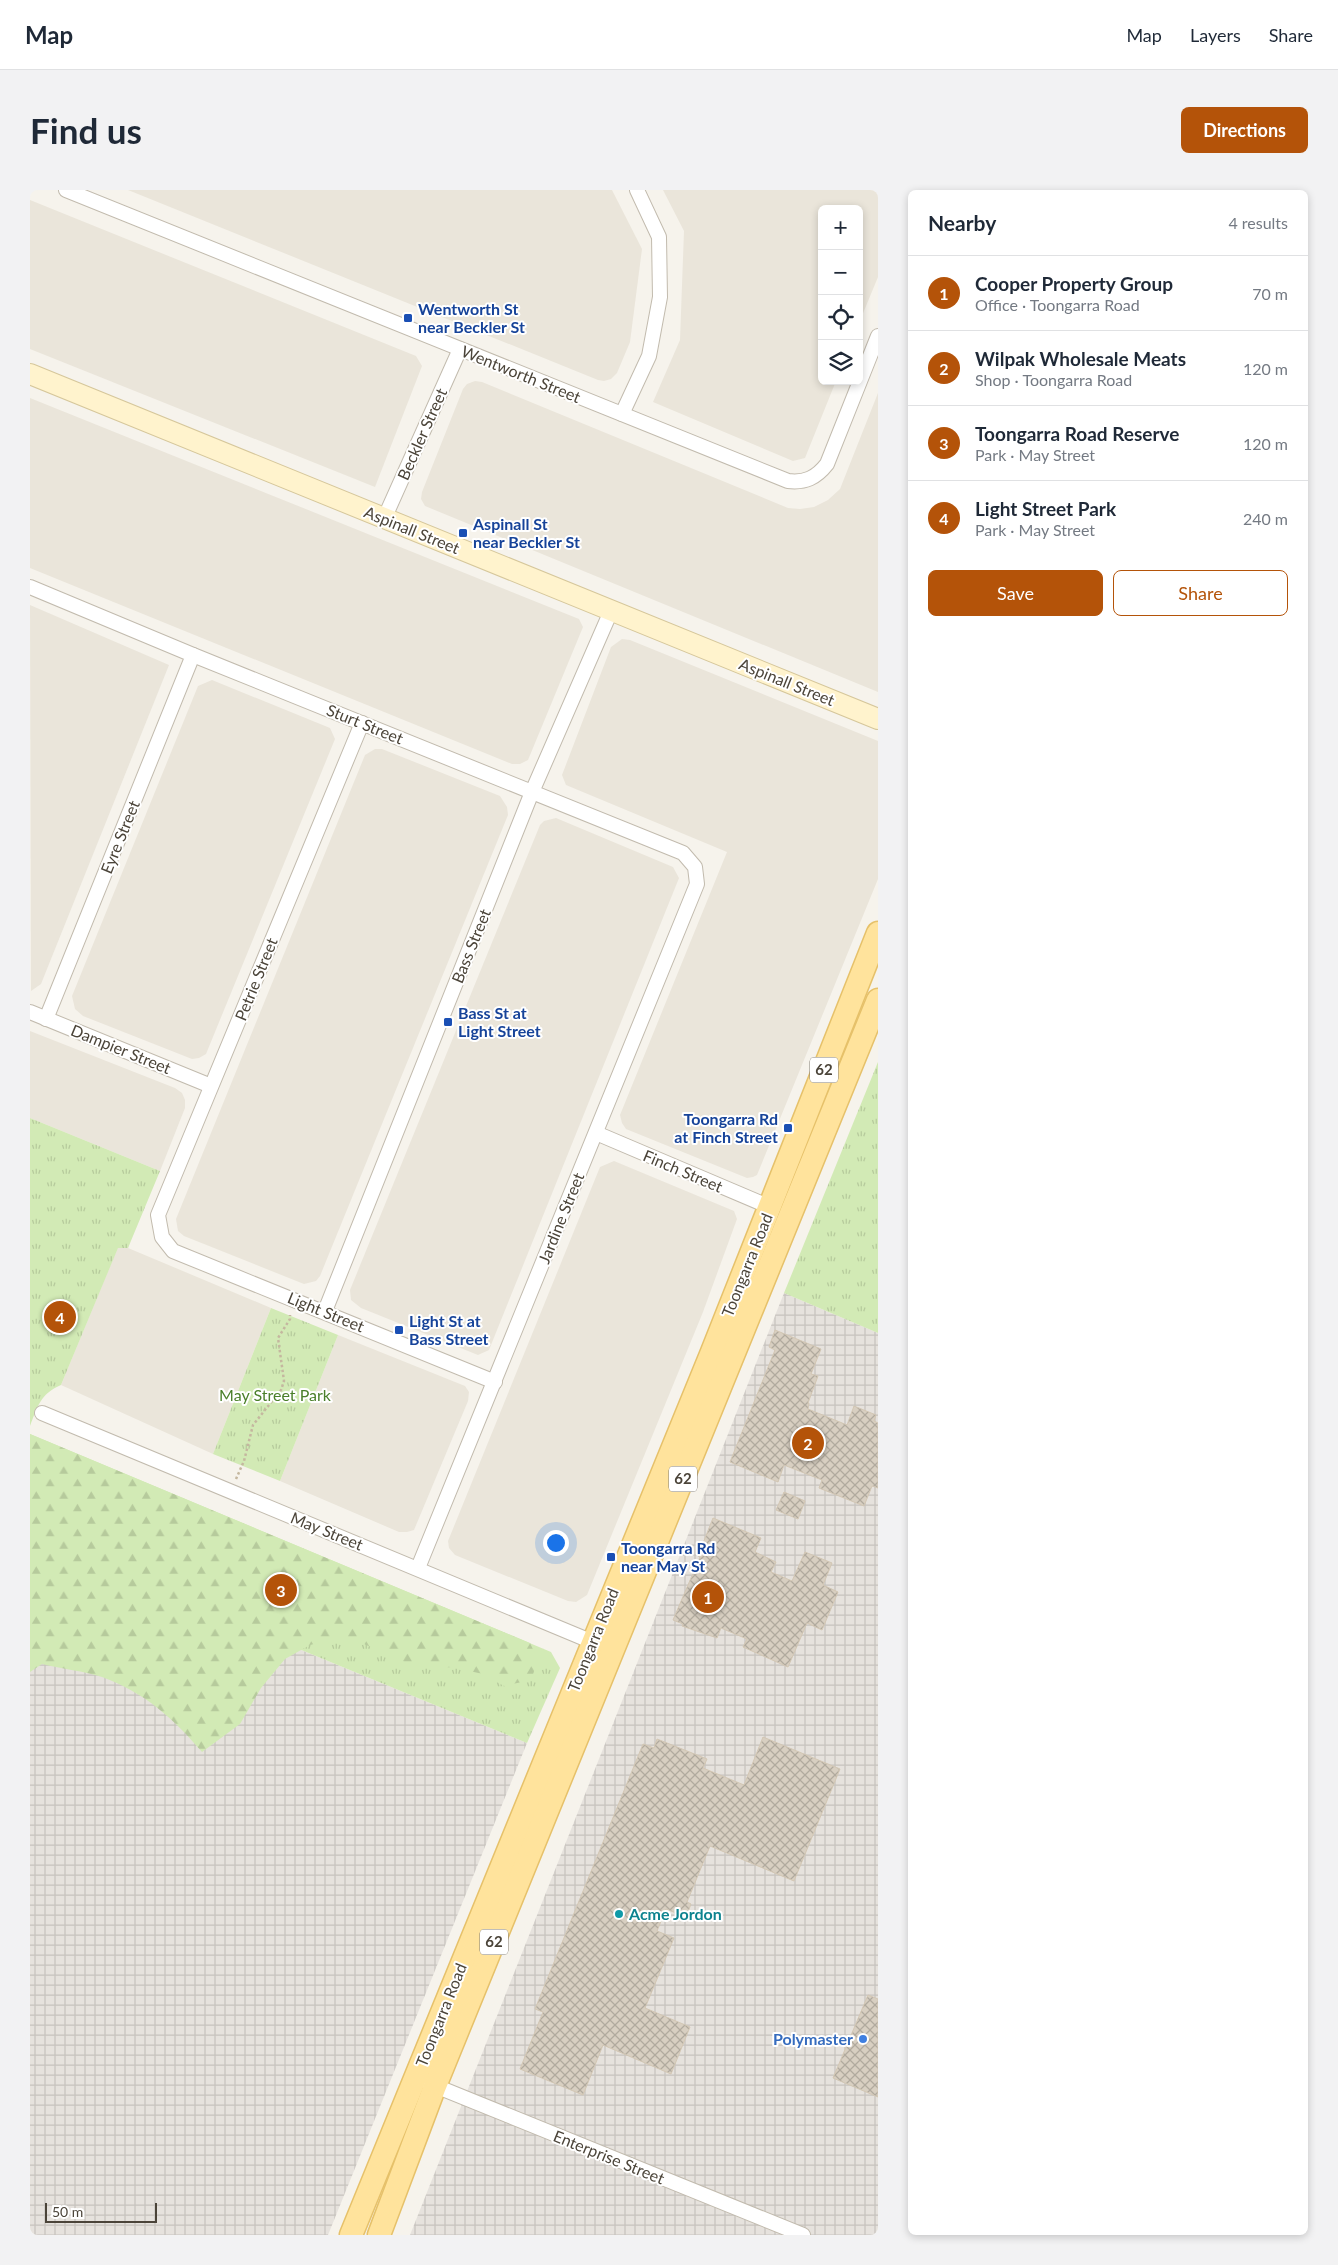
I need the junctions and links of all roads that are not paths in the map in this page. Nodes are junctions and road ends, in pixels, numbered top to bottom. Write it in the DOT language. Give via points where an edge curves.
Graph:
graph roads {
  1 [pos="66,190"];
  2 [pos="636,190"];
  3 [pos="878,336"];
  4 [pos="460,349"];
  5 [pos="30,374"];
  6 [pos="622,414"];
  7 [pos="384,519"];
  8 [pos="30,587"];
  9 [pos="611,611"];
  10 [pos="193,655"];
  11 [pos="878,719"];
  12 [pos="362,723"];
  13 [pos="532,792"];
  14 [pos="695,867"];
  15 [pos="878,933"];
  16 [pos="878,1000"];
  17 [pos="30,1012"];
  18 [pos="46,1019"];
  19 [pos="211,1086"];
  20 [pos="596,1133"];
  21 [pos="770,1207"];
  22 [pos="162,1237"];
  23 [pos="325,1312"];
  24 [pos="495,1382"];
  25 [pos="42,1413"];
  26 [pos="418,1568"];
  27 [pos="602,1646"];
  28 [pos="425,2082"];
  29 [pos="351,2235"];
  30 [pos="379,2235"];
  31 [pos="803,2235"];
  1 -- 4 [label="street, Wentworth Street"];
  2 -- 6 [label="street" via="659,237 660,297 649,356"];
  3 -- 6 [label="street, Wentworth Street" via="827,464 811,479 788,481"];
  4 -- 6 [label="street, Wentworth Street"];
  4 -- 7 [label="street, Beckler Street"];
  5 -- 7 [label="main road, Aspinall Street"];
  7 -- 9 [label="main road, Aspinall Street"];
  8 -- 10 [label="street, Sturt Street"];
  9 -- 11 [label="main road, Aspinall Street"];
  9 -- 13 [label="street, Bass Street"];
  10 -- 12 [label="street, Sturt Street"];
  10 -- 18 [label="street, Eyre Street"];
  12 -- 13 [label="street, Sturt Street"];
  12 -- 19 [label="street, Petrie Street"];
  13 -- 14 [label="street, Sturt Street" via="683,853"];
  13 -- 23 [label="street, Bass Street"];
  14 -- 20 [label="street, Jardine Street" via="697,884"];
  15 -- 21 [label="main road, Toongarra Road / 62"];
  16 -- 27 [label="main road, Toongarra Road / 62" via="754,1308"];
  17 -- 18 [label="street, Dampier Street"];
  18 -- 19 [label="street, Dampier Street"];
  19 -- 22 [label="street, Petrie Street" via="158,1215"];
  20 -- 21 [label="street, Finch Street"];
  20 -- 24 [label="street, Jardine Street"];
  21 -- 27 [label="main road, Toongarra Road / 62"];
  22 -- 23 [label="street, Light Street" via="173,1251"];
  23 -- 24 [label="street, Light Street"];
  24 -- 26 [label="street, Jardine Street"];
  25 -- 26 [label="street, May Street"];
  26 -- 27 [label="street, May Street"];
  27 -- 28 [label="main road, Toongarra Road / 62"];
  28 -- 29 [label="main road, Toongarra Road / 62"];
  28 -- 30 [label="main road, Toongarra Road / 62"];
  28 -- 31 [label="street, Enterprise Street"];
}
